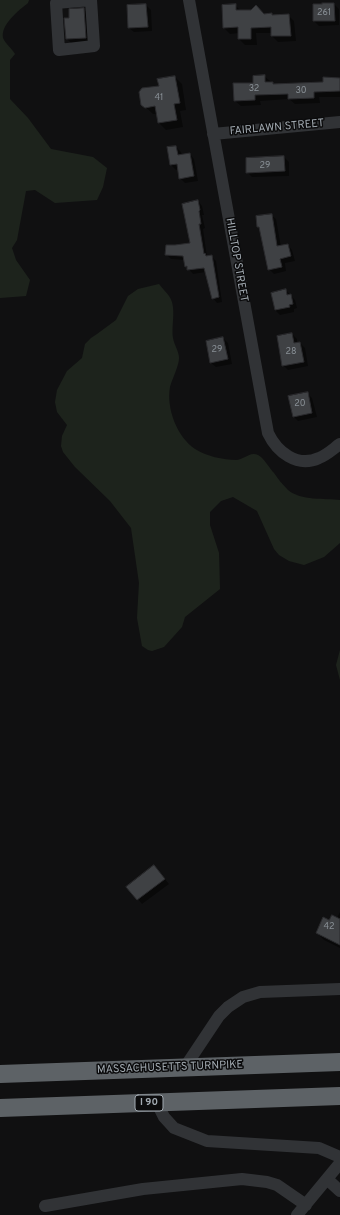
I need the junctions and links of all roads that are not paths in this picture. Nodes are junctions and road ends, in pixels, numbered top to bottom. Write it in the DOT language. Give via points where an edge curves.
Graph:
graph roads {
  1 [pos="91,0"];
  2 [pos="189,0"];
  3 [pos="340,122"];
  4 [pos="213,134"];
  5 [pos="340,444"];
  6 [pos="340,989"];
  7 [pos="340,1062"];
  8 [pos="185,1067"];
  9 [pos="0,1074"];
  10 [pos="340,1096"];
  11 [pos="159,1103"];
  12 [pos="0,1108"];
  13 [pos="340,1157"];
  14 [pos="340,1163"];
  15 [pos="327,1180"];
  16 [pos="340,1191"];
  17 [pos="306,1205"];
  18 [pos="45,1206"];
  19 [pos="297,1215"];
  1 -- 1 [label="street" via="94,46 59,50 56,3"];
  2 -- 4 [label="street, HILLTOP STREET"];
  3 -- 4 [label="street, FAIRLAWN STREET"];
  4 -- 5 [label="street, HILLTOP STREET" via="268,433 282,453 300,461 319,458"];
  6 -- 8 [label="street" via="260,992 243,998 219,1016"];
  7 -- 8 [label="highway, MASSACHUSETTS TURNPIKE"];
  8 -- 9 [label="highway, MASSACHUSETTS TURNPIKE"];
  10 -- 11 [label="highway, I 90"];
  11 -- 12 [label="highway, I 90"];
  11 -- 13 [label="street" via="164,1117 174,1128 207,1141 319,1148"];
  14 -- 15 [label="street"];
  15 -- 16 [label="street"];
  15 -- 17 [label="street"];
  17 -- 18 [label="street" via="277,1185 242,1179 143,1189"];
  17 -- 19 [label="street"];
}
